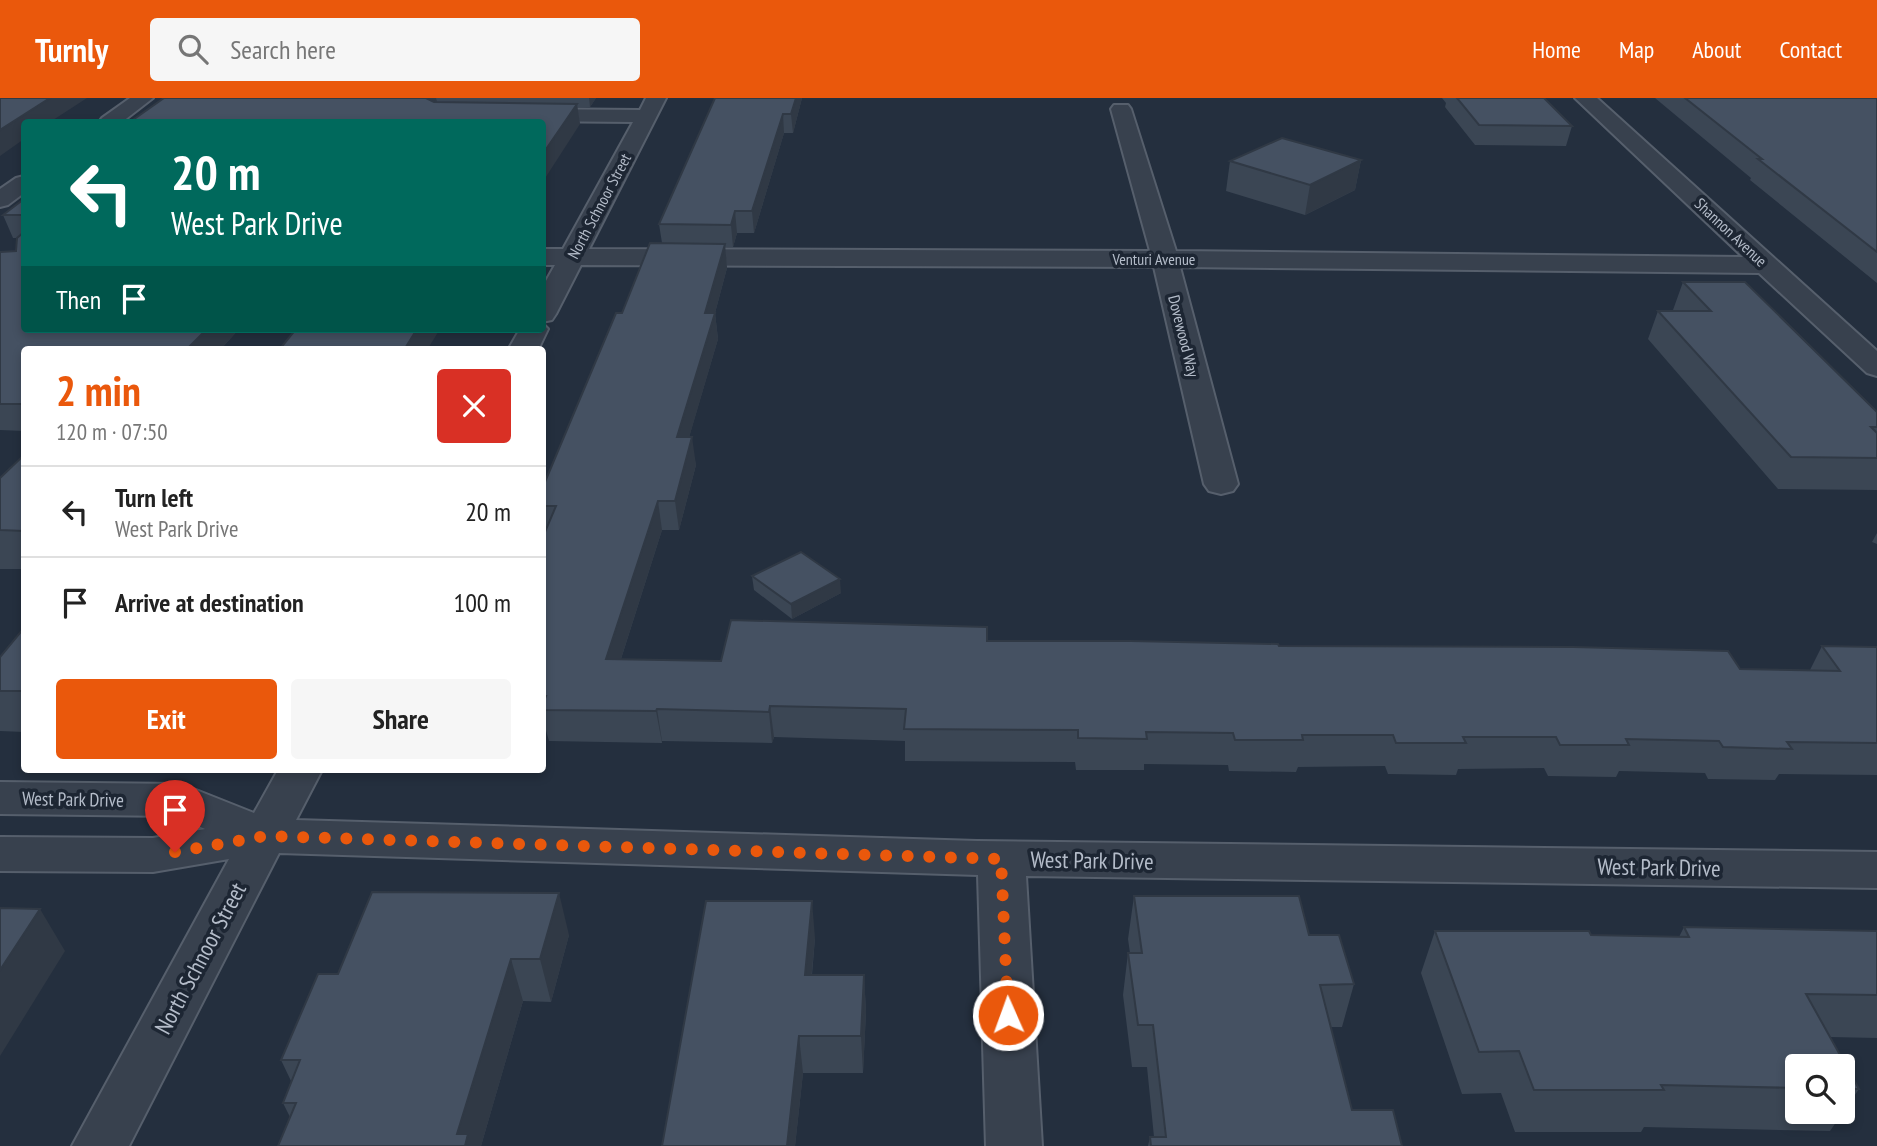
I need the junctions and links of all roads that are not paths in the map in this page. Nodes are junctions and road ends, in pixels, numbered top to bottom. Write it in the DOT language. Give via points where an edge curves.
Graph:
graph roads {
  1 [pos="143,98"];
  2 [pos="1585,98"];
  3 [pos="651,107"];
  4 [pos="1121,109"];
  5 [pos="508,115"];
  6 [pos="113,119"];
  7 [pos="21,185"];
  8 [pos="0,200"];
  9 [pos="546,257"];
  10 [pos="573,257"];
  11 [pos="1165,259"];
  12 [pos="1766,265"];
  13 [pos="546,307"];
  14 [pos="1877,367"];
  15 [pos="1221,484"];
  16 [pos="298,773"];
  17 [pos="0,798"];
  18 [pos="265,836"];
  19 [pos="0,854"];
  20 [pos="1001,859"];
  21 [pos="1877,870"];
  22 [pos="100,1146"];
  23 [pos="1014,1146"];
  1 -- 6 [label="street"];
  2 -- 12 [label="street, Shannon Avenue"];
  3 -- 5 [label="street"];
  3 -- 10 [label="street, North Schnoor Street"];
  4 -- 11 [label="street, Dovewood Way"];
  7 -- 8 [label="street"];
  9 -- 10 [label="street, Venturi Avenue"];
  10 -- 11 [label="street, Venturi Avenue"];
  10 -- 13 [label="street, North Schnoor Street"];
  11 -- 12 [label="street, Venturi Avenue"];
  11 -- 15 [label="street, Dovewood Way"];
  12 -- 14 [label="street, Shannon Avenue"];
  16 -- 18 [label="street, North Schnoor Street"];
  17 -- 18 [label="street, West Park Drive" via="181,800"];
  18 -- 19 [label="street, West Park Drive" via="153,855"];
  18 -- 20 [label="street, West Park Drive"];
  18 -- 22 [label="street, North Schnoor Street"];
  20 -- 21 [label="street, West Park Drive"];
  20 -- 23 [label="street"];
}
